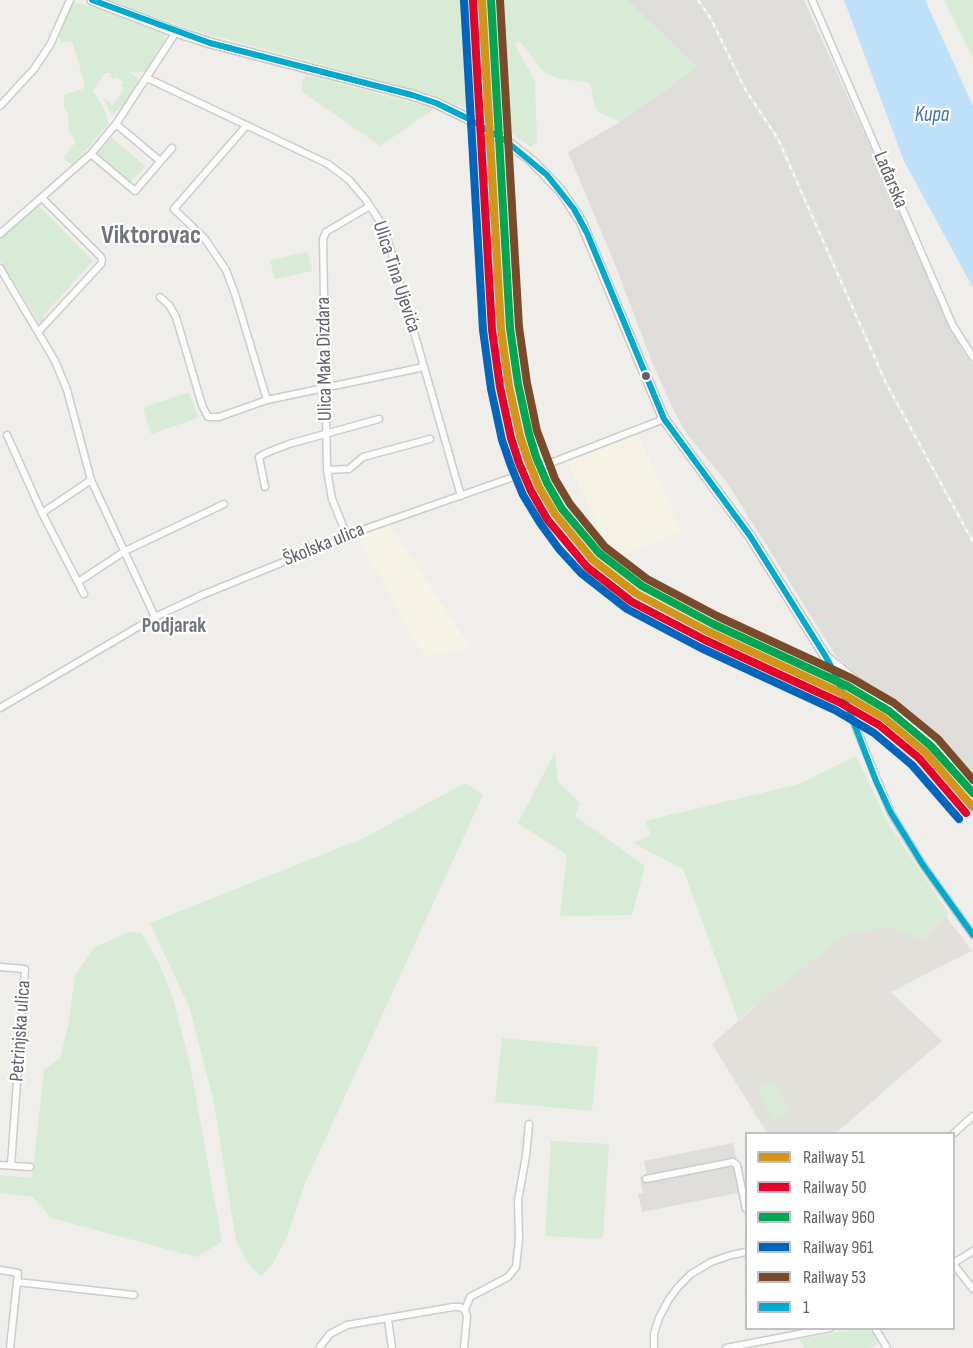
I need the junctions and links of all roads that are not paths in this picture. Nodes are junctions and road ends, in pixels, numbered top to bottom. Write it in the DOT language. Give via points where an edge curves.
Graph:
graph roads {
  1 [pos="70,0"];
  2 [pos="93,0"];
  3 [pos="812,0"];
  4 [pos="176,32"];
  5 [pos="147,78"];
  6 [pos="0,106"];
  7 [pos="116,124"];
  8 [pos="247,125"];
  9 [pos="172,148"];
  10 [pos="91,154"];
  11 [pos="160,161"];
  12 [pos="42,198"];
  13 [pos="370,206"];
  14 [pos="0,234"];
  15 [pos="0,267"];
  16 [pos="160,297"];
  17 [pos="39,331"];
  18 [pos="973,357"];
  19 [pos="424,367"];
  20 [pos="325,388"];
  21 [pos="267,400"];
  22 [pos="380,419"];
  23 [pos="664,419"];
  24 [pos="326,434"];
  25 [pos="7,435"];
  26 [pos="430,439"];
  27 [pos="327,470"];
  28 [pos="91,480"];
  29 [pos="265,487"];
  30 [pos="461,496"];
  31 [pos="224,504"];
  32 [pos="42,513"];
  33 [pos="346,536"];
  34 [pos="125,551"];
  35 [pos="78,582"];
  36 [pos="84,594"];
  37 [pos="155,617"];
  38 [pos="826,657"];
  39 [pos="0,708"];
  40 [pos="973,789"];
  41 [pos="973,935"];
  42 [pos="0,967"];
  43 [pos="973,1116"];
  44 [pos="529,1124"];
  45 [pos="955,1132"];
  46 [pos="0,1165"];
  47 [pos="11,1166"];
  48 [pos="30,1167"];
  49 [pos="646,1179"];
  50 [pos="745,1200"];
  51 [pos="973,1251"];
  52 [pos="745,1252"];
  53 [pos="955,1263"];
  54 [pos="955,1265"];
  55 [pos="0,1270"];
  56 [pos="17,1282"];
  57 [pos="973,1289"];
  58 [pos="134,1295"];
  59 [pos="465,1310"];
  60 [pos="388,1319"];
  61 [pos="825,1330"];
  62 [pos="876,1330"];
  63 [pos="766,1345"];
  64 [pos="10,1348"];
  65 [pos="319,1348"];
  66 [pos="392,1348"];
  67 [pos="464,1348"];
  68 [pos="654,1348"];
  69 [pos="726,1348"];
  70 [pos="886,1348"];
  1 -- 6 [label="street" via="50,45"];
  2 -- 4 [label="main road"];
  3 -- 18 [label="street, Lađarska" via="953,326"];
  4 -- 5 [label="street"];
  4 -- 23 [label="main road" via="412,95 469,119 532,161 561,191 581,221"];
  5 -- 7 [label="street"];
  5 -- 8 [label="street, Ulica Tina Ujevića"];
  7 -- 10 [label="street"];
  7 -- 11 [label="street"];
  8 -- 13 [label="street, Ulica Tina Ujevića" via="339,171"];
  8 -- 21 [label="street" via="174,209 205,239 226,270"];
  9 -- 11 [label="street"];
  10 -- 11 [label="street" via="135,191"];
  10 -- 12 [label="street"];
  12 -- 14 [label="street"];
  12 -- 17 [label="street" via="102,260"];
  13 -- 19 [label="street, Ulica Tina Ujevića" via="388,241"];
  13 -- 20 [label="street, Ulica Maka Dizdara" via="323,235"];
  15 -- 17 [label="street"];
  16 -- 21 [label="street" via="176,317 208,417 219,417"];
  17 -- 28 [label="street" via="67,390"];
  19 -- 20 [label="street"];
  19 -- 30 [label="street, Ulica Tina Ujevića"];
  20 -- 21 [label="street"];
  20 -- 24 [label="street, Ulica Maka Dizdara"];
  22 -- 24 [label="street"];
  23 -- 30 [label="street, Školska ulica"];
  23 -- 38 [label="main road" via="746,529"];
  24 -- 27 [label="street, Ulica Maka Dizdara"];
  24 -- 29 [label="street" via="259,457"];
  25 -- 32 [label="street"];
  26 -- 27 [label="street" via="363,457 349,470"];
  27 -- 33 [label="street, Ulica Maka Dizdara" via="332,499"];
  28 -- 32 [label="street"];
  28 -- 34 [label="street"];
  30 -- 33 [label="street, Školska ulica"];
  31 -- 34 [label="street"];
  32 -- 35 [label="street"];
  33 -- 37 [label="street, Školska ulica"];
  34 -- 35 [label="street"];
  34 -- 37 [label="street"];
  35 -- 36 [label="street"];
  37 -- 39 [label="street, Školska ulica"];
  38 -- 40 [label="main road" via="921,734"];
  38 -- 41 [label="street" via="891,813"];
  42 -- 47 [label="street, Petrinjska ulica" via="25,969"];
  43 -- 45 [label="street"];
  44 -- 59 [label="street" via="518,1200 516,1267 508,1277 472,1295"];
  46 -- 47 [label="street"];
  47 -- 48 [label="street"];
  49 -- 50 [label="street" via="733,1162"];
  51 -- 53 [label="street"];
  52 -- 68 [label="street" via="711,1262 683,1282 661,1314"];
  54 -- 57 [label="street"];
  55 -- 56 [label="street" via="18,1273"];
  56 -- 58 [label="street"];
  56 -- 64 [label="street"];
  59 -- 60 [label="street" via="457,1307"];
  59 -- 67 [label="street"];
  60 -- 65 [label="street" via="343,1326"];
  60 -- 66 [label="street"];
  61 -- 63 [label="street"];
  62 -- 70 [label="street"];
  63 -- 69 [label="street"];
}
